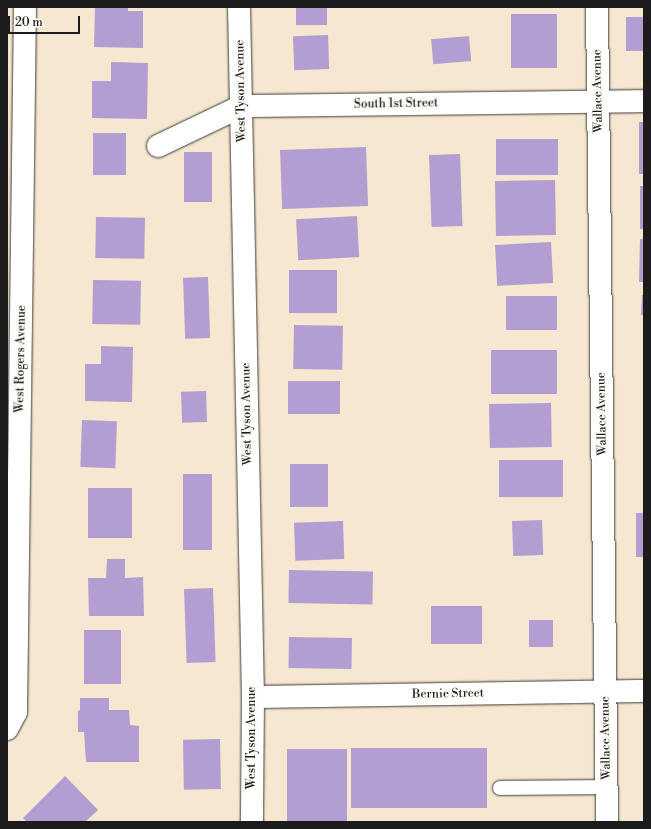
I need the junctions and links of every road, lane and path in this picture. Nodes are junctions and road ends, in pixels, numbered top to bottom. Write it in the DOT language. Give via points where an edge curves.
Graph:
graph roads {
  1 [pos="25,7"];
  2 [pos="239,7"];
  3 [pos="596,7"];
  4 [pos="644,101"];
  5 [pos="598,102"];
  6 [pos="242,106"];
  7 [pos="158,146"];
  8 [pos="606,691"];
  9 [pos="644,691"];
  10 [pos="253,697"];
  11 [pos="12,720"];
  12 [pos="607,787"];
  13 [pos="500,788"];
  14 [pos="252,822"];
  15 [pos="607,822"];
  1 -- 11 [label="street, West Rogers Avenue"];
  2 -- 6 [label="street, West Tyson Avenue"];
  3 -- 5 [label="street, Wallace Avenue"];
  4 -- 5 [label="street, South 1st Street"];
  5 -- 6 [label="street, South 1st Street"];
  5 -- 8 [label="street, Wallace Avenue"];
  6 -- 7 [label="street, South 1st Street"];
  6 -- 10 [label="street, West Tyson Avenue"];
  8 -- 9 [label="street, Bernie Street"];
  8 -- 10 [label="street, Bernie Street"];
  8 -- 12 [label="street, Wallace Avenue"];
  10 -- 14 [label="street, West Tyson Avenue"];
  12 -- 13 [label="lane"];
  12 -- 15 [label="street, Wallace Avenue"];
}
